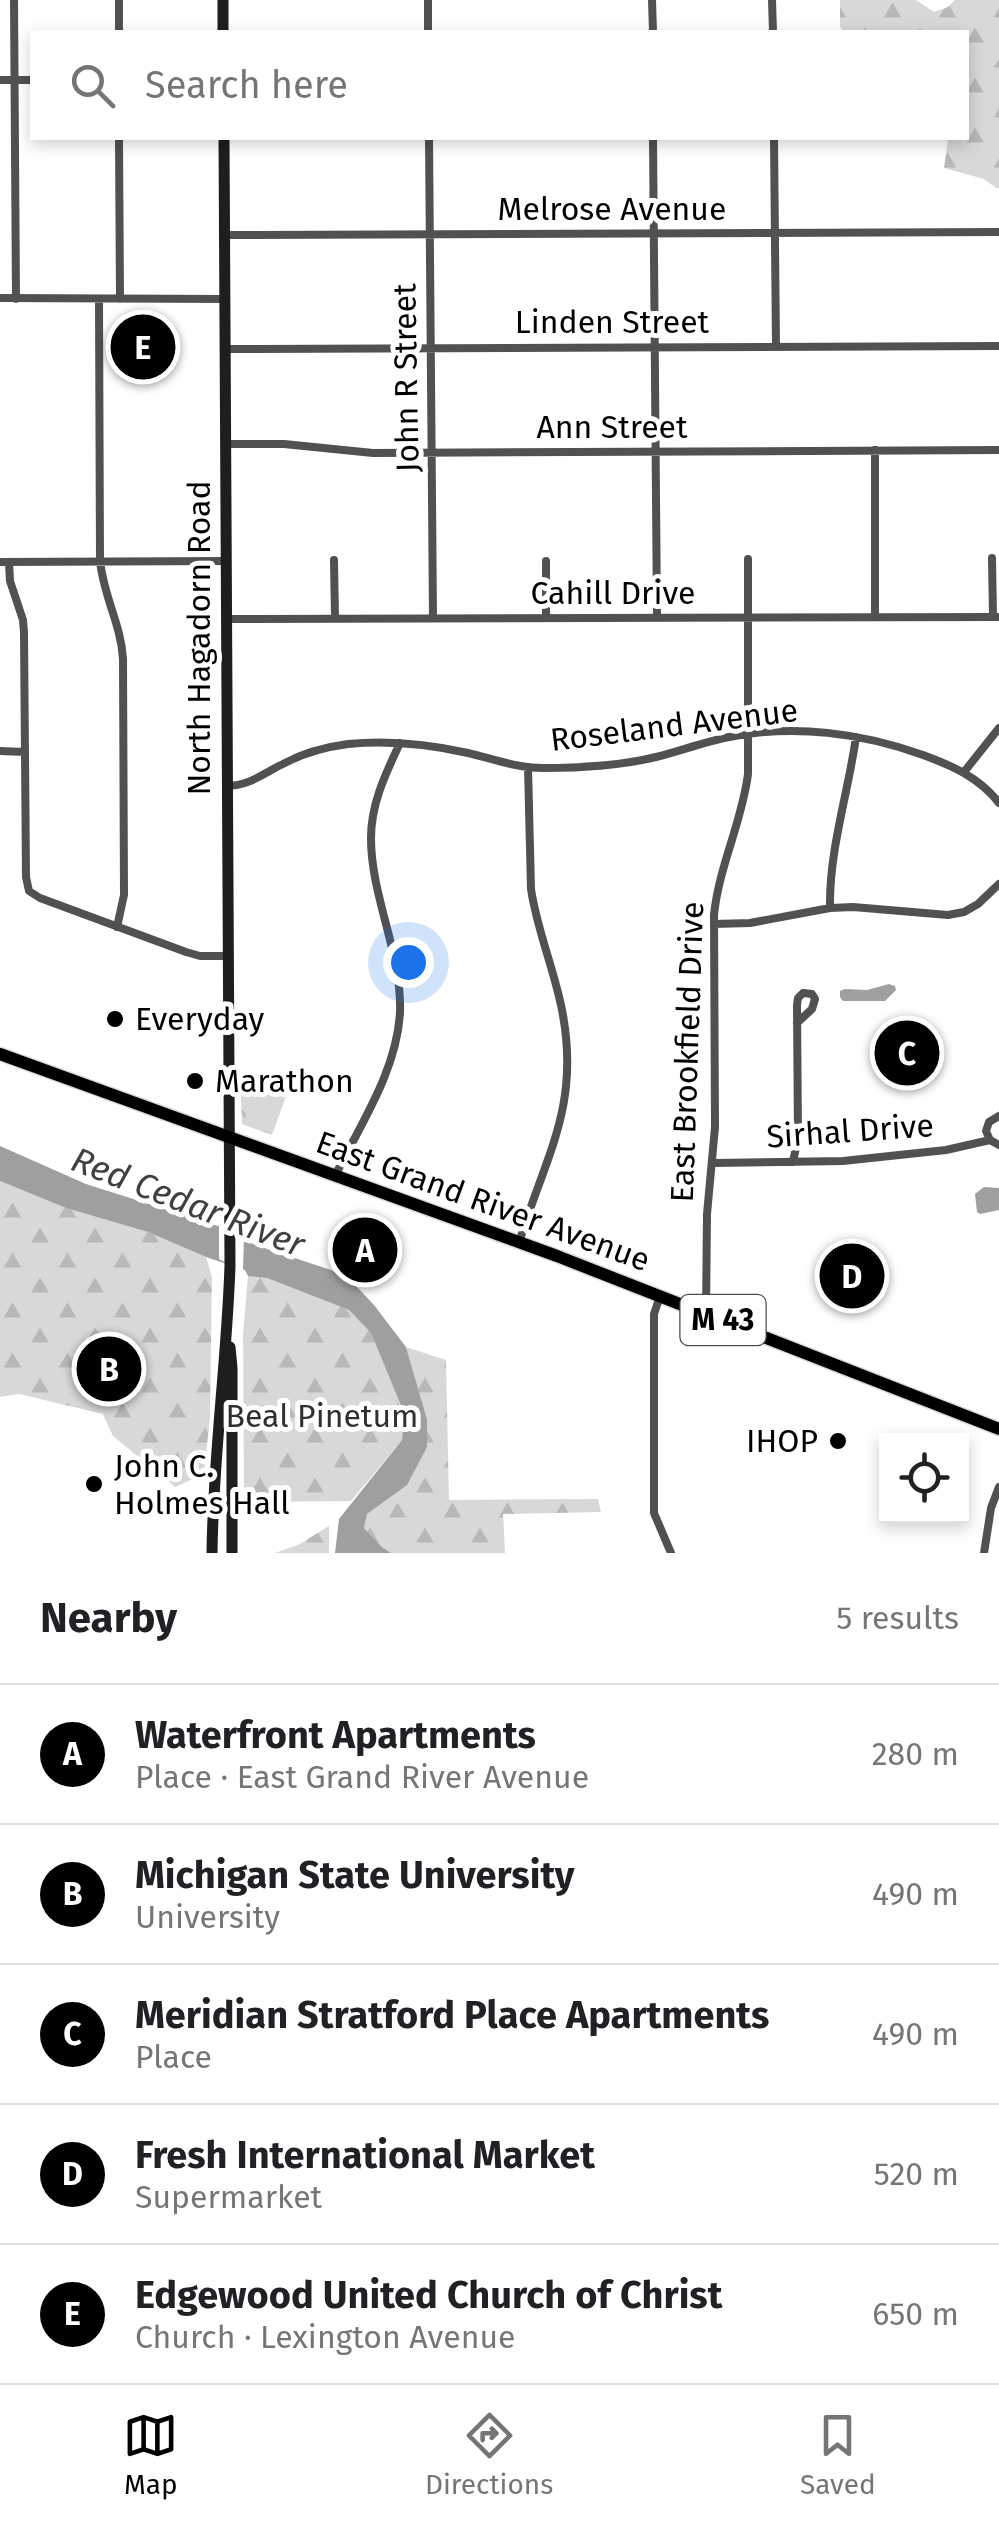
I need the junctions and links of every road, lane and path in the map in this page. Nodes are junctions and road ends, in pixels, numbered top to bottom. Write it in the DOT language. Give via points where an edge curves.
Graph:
graph roads {
  1 [pos="14,0"];
  2 [pos="118,0"];
  3 [pos="223,0"];
  4 [pos="428,0"];
  5 [pos="652,0"];
  6 [pos="772,0"];
  7 [pos="119,30"];
  8 [pos="223,30"];
  9 [pos="428,30"];
  10 [pos="652,30"];
  11 [pos="773,30"];
  12 [pos="0,80"];
  13 [pos="14,80"];
  14 [pos="30,80"];
  15 [pos="119,140"];
  16 [pos="224,140"];
  17 [pos="429,140"];
  18 [pos="653,140"];
  19 [pos="774,140"];
  20 [pos="999,232"];
  21 [pos="774,233"];
  22 [pos="430,234"];
  23 [pos="654,234"];
  24 [pos="224,236"];
  25 [pos="0,298"];
  26 [pos="16,299"];
  27 [pos="99,299"];
  28 [pos="120,299"];
  29 [pos="225,299"];
  30 [pos="999,346"];
  31 [pos="656,347"];
  32 [pos="776,347"];
  33 [pos="431,348"];
  34 [pos="225,349"];
  35 [pos="226,444"];
  36 [pos="874,450"];
  37 [pos="999,450"];
  38 [pos="656,452"];
  39 [pos="432,453"];
  40 [pos="992,558"];
  41 [pos="748,559"];
  42 [pos="334,560"];
  43 [pos="546,560"];
  44 [pos="100,561"];
  45 [pos="226,561"];
  46 [pos="5,562"];
  47 [pos="657,617"];
  48 [pos="748,617"];
  49 [pos="875,617"];
  50 [pos="996,617"];
  51 [pos="226,618"];
  52 [pos="335,618"];
  53 [pos="433,618"];
  54 [pos="546,618"];
  55 [pos="999,728"];
  56 [pos="749,734"];
  57 [pos="856,737"];
  58 [pos="400,743"];
  59 [pos="0,751"];
  60 [pos="25,752"];
  61 [pos="528,767"];
  62 [pos="964,772"];
  63 [pos="228,786"];
  64 [pos="999,803"];
  65 [pos="999,884"];
  66 [pos="830,908"];
  67 [pos="714,924"];
  68 [pos="117,926"];
  69 [pos="228,956"];
  70 [pos="797,1023"];
  71 [pos="0,1054"];
  72 [pos="999,1116"];
  73 [pos="231,1138"];
  74 [pos="990,1140"];
  75 [pos="999,1146"];
  76 [pos="792,1162"];
  77 [pos="713,1163"];
  78 [pos="334,1176"];
  79 [pos="519,1244"];
  80 [pos="660,1296"];
  81 [pos="706,1314"];
  82 [pos="228,1328"];
  83 [pos="999,1429"];
  84 [pos="999,1487"];
  85 [pos="212,1553"];
  86 [pos="232,1553"];
  87 [pos="672,1553"];
  88 [pos="984,1553"];
  1 -- 13 [label="street"];
  2 -- 7 [label="street"];
  3 -- 8 [label="street"];
  4 -- 9 [label="street"];
  5 -- 10 [label="street"];
  6 -- 11 [label="street"];
  12 -- 13 [label="street"];
  13 -- 14 [label="street"];
  13 -- 26 [label="street"];
  15 -- 28 [label="street"];
  16 -- 24 [label="street, North Hagadorn Road"];
  17 -- 22 [label="street, John R Street"];
  18 -- 23 [label="street"];
  19 -- 21 [label="street"];
  20 -- 21 [label="street, Melrose Avenue"];
  21 -- 23 [label="street, Melrose Avenue"];
  21 -- 32 [label="street"];
  22 -- 23 [label="street, Melrose Avenue"];
  22 -- 24 [label="street, Melrose Avenue"];
  22 -- 33 [label="street, John R Street"];
  23 -- 31 [label="street"];
  24 -- 29 [label="street, North Hagadorn Road"];
  25 -- 26 [label="street"];
  26 -- 27 [label="street"];
  27 -- 28 [label="street"];
  27 -- 44 [label="street"];
  28 -- 29 [label="street"];
  29 -- 34 [label="street, North Hagadorn Road"];
  30 -- 32 [label="street, Linden Street"];
  31 -- 32 [label="street, Linden Street"];
  31 -- 33 [label="street, Linden Street"];
  31 -- 38 [label="street"];
  33 -- 34 [label="street, Linden Street"];
  33 -- 39 [label="street, John R Street"];
  34 -- 35 [label="street, North Hagadorn Road"];
  35 -- 39 [label="street, Ann Street"];
  35 -- 45 [label="street, North Hagadorn Road"];
  36 -- 37 [label="street, Ann Street"];
  36 -- 38 [label="street, Ann Street"];
  36 -- 49 [label="street"];
  38 -- 39 [label="street, Ann Street"];
  38 -- 47 [label="street"];
  39 -- 53 [label="street, John R Street"];
  40 -- 50 [label="street"];
  41 -- 48 [label="street, East Brookfield Drive"];
  42 -- 52 [label="street"];
  43 -- 54 [label="street"];
  44 -- 45 [label="street"];
  44 -- 46 [label="street"];
  44 -- 68 [label="street" via="123,660 124,895"];
  45 -- 51 [label="street, North Hagadorn Road"];
  46 -- 60 [label="street" via="24,626"];
  47 -- 48 [label="street, Cahill Drive"];
  47 -- 54 [label="street, Cahill Drive"];
  48 -- 49 [label="street, Cahill Drive"];
  48 -- 56 [label="street, East Brookfield Drive"];
  49 -- 50 [label="street, Cahill Drive"];
  51 -- 52 [label="street, Cahill Drive"];
  51 -- 63 [label="street, North Hagadorn Road"];
  52 -- 53 [label="street, Cahill Drive"];
  53 -- 54 [label="street, Cahill Drive"];
  55 -- 62 [label="street"];
  56 -- 57 [label="street, Roseland Avenue"];
  56 -- 61 [label="street, Roseland Avenue" via="636,762"];
  56 -- 67 [label="street, East Brookfield Drive" via="745,795"];
  57 -- 62 [label="street, Roseland Avenue"];
  57 -- 66 [label="street"];
  58 -- 61 [label="street, Roseland Avenue"];
  58 -- 63 [label="street, Roseland Avenue" via="314,750"];
  58 -- 78 [label="street" via="378,792 371,836 397,970 398,1030 381,1084"];
  59 -- 60 [label="street"];
  60 -- 68 [label="street" via="29,891"];
  61 -- 79 [label="street" via="530,889 562,1010 568,1084"];
  62 -- 64 [label="street, Roseland Avenue"];
  63 -- 69 [label="street, North Hagadorn Road"];
  65 -- 66 [label="street" via="978,904 948,915"];
  66 -- 67 [label="street"];
  67 -- 77 [label="street, East Brookfield Drive"];
  68 -- 69 [label="street" via="186,952"];
  69 -- 73 [label="street, North Hagadorn Road"];
  70 -- 76 [label="street" via="798,1138"];
  71 -- 73 [label="main road, East Grand River Avenue / M 43"];
  72 -- 74 [label="street" via="987,1126"];
  73 -- 78 [label="main road, East Grand River Avenue / M 43"];
  73 -- 82 [label="street, North Hagadorn Road"];
  74 -- 75 [label="street"];
  74 -- 76 [label="street, Sirhal Drive" via="946,1150"];
  76 -- 77 [label="street, Sirhal Drive"];
  77 -- 81 [label="street, East Brookfield Drive"];
  78 -- 79 [label="main road, East Grand River Avenue / M 43"];
  79 -- 80 [label="main road, East Grand River Avenue / M 43"];
  80 -- 81 [label="main road, East Grand River Avenue / M 43"];
  80 -- 87 [label="street" via="654,1314 654,1514"];
  81 -- 83 [label="main road, East Grand River Avenue / M 43"];
  82 -- 85 [label="street"];
  82 -- 86 [label="street"];
  84 -- 88 [label="street"];
}
